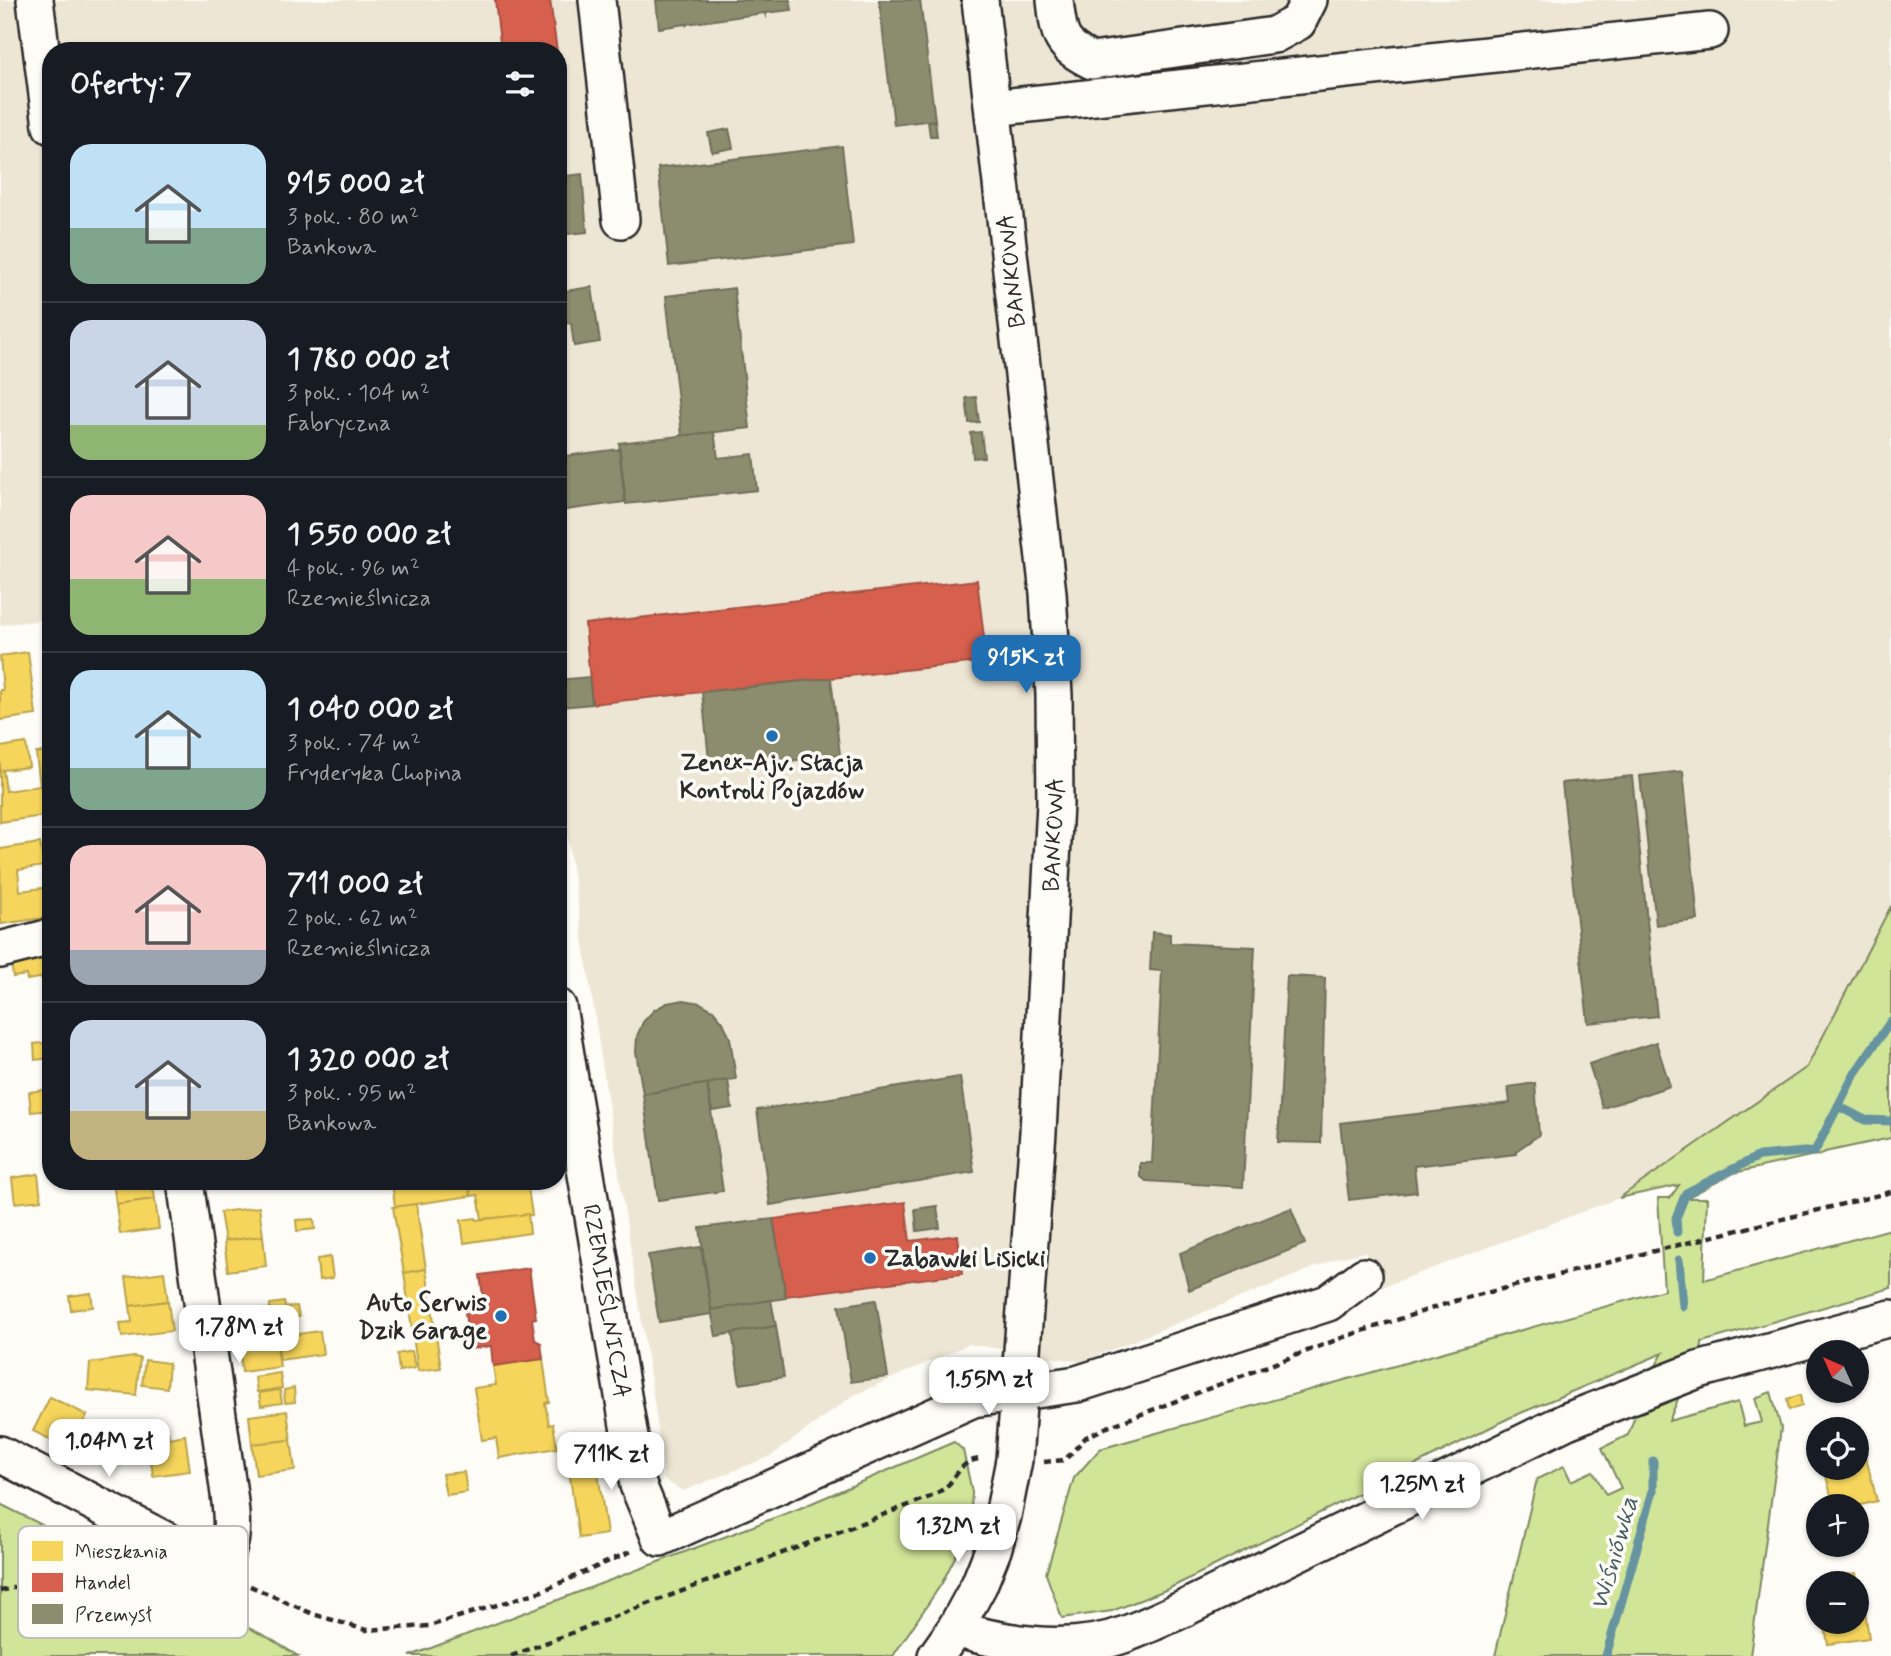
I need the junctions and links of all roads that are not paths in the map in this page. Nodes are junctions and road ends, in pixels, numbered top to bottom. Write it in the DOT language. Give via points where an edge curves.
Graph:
graph roads {
  1 [pos="35,0"];
  2 [pos="597,0"];
  3 [pos="980,0"];
  4 [pos="1055,0"];
  5 [pos="1309,0"];
  6 [pos="1710,31"];
  7 [pos="42,55"];
  8 [pos="993,108"];
  9 [pos="621,219"];
  10 [pos="42,939"];
  11 [pos="0,950"];
  12 [pos="567,1061"];
  13 [pos="186,1190"];
  14 [pos="1364,1276"];
  15 [pos="1891,1318"];
  16 [pos="1020,1392"];
  17 [pos="0,1454"];
  18 [pos="141,1526"];
  19 [pos="231,1526"];
  20 [pos="946,1642"];
  1 -- 7 [label="street"];
  2 -- 9 [label="street"];
  3 -- 8 [label="street, BANKOWA"];
  4 -- 5 [label="street" via="1058,25 1068,48 1093,61 1274,35 1298,22"];
  6 -- 8 [label="street"];
  8 -- 16 [label="street, BANKOWA" via="1048,593 1055,707 1053,844"];
  10 -- 11 [label="street"];
  12 -- 16 [label="street, RZEMIEŚLNICZA" via="638,1485 660,1538 973,1399"];
  13 -- 19 [label="street"];
  14 -- 16 [label="street" via="1328,1303 1077,1384"];
  15 -- 20 [label="street" via="1698,1370 1567,1421 1125,1635 1087,1643 1024,1644 988,1638"];
  16 -- 20 [label="street, BANKOWA" via="1014,1460 993,1550"];
  17 -- 18 [label="street"];
}
